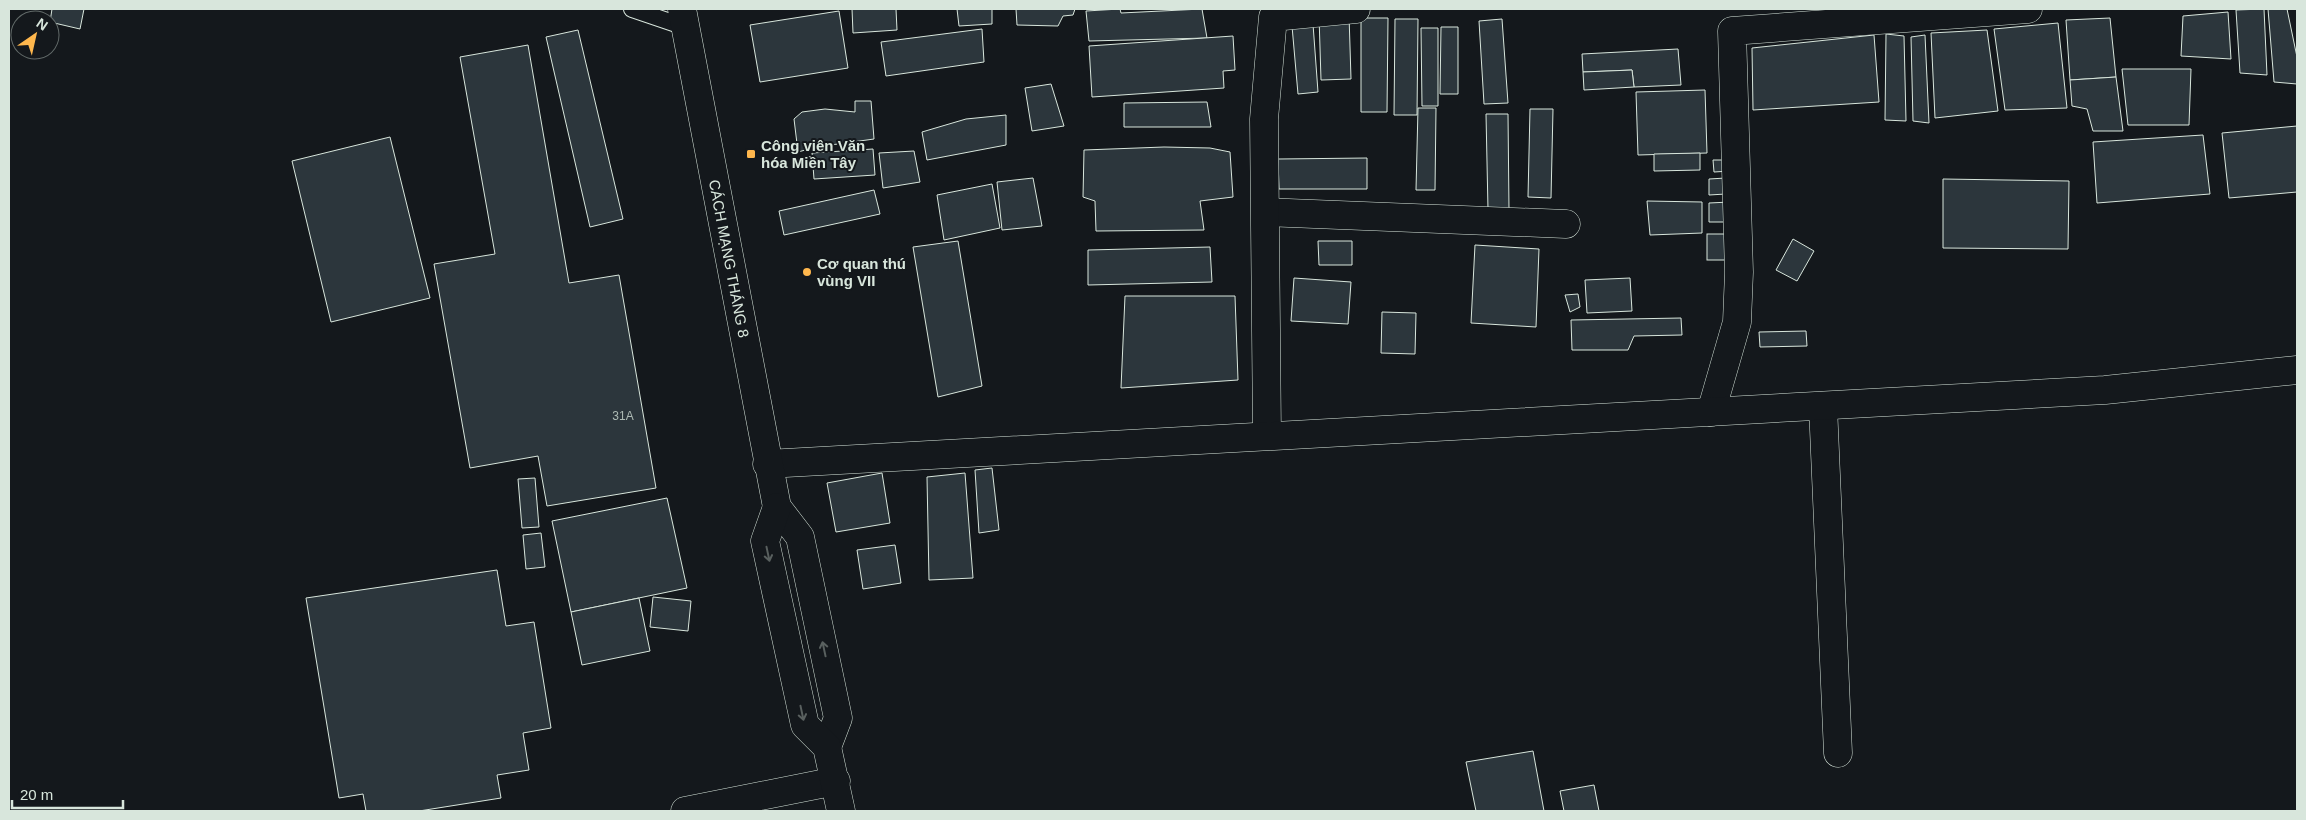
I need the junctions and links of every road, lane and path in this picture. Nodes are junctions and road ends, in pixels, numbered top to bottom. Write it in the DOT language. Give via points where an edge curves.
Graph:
graph roads {
  1 [pos="632,9"];
  2 [pos="1356,9"];
  3 [pos="2028,9"];
  4 [pos="683,18"];
  5 [pos="1777,18"];
  6 [pos="1266,212"];
  7 [pos="1566,224"];
  8 [pos="2297,370"];
  9 [pos="1823,406"];
  10 [pos="1711,412"];
  11 [pos="1267,435"];
  12 [pos="767,464"];
  13 [pos="777,507"];
  14 [pos="828,747"];
  15 [pos="1838,753"];
  16 [pos="836,781"];
  17 [pos="685,811"];
  18 [pos="841,811"];
  1 -- 4 [label="lane"];
  2 -- 6 [label="main road" via="1273,17 1264,119"];
  3 -- 5 [label="main road"];
  4 -- 12 [label="main road, CÁCH MẠNG THÁNG 8"];
  5 -- 10 [label="main road" via="1732,31 1739,272 1737,322"];
  6 -- 7 [label="main road"];
  6 -- 11 [label="main road"];
  8 -- 9 [label="main road" via="2104,390"];
  9 -- 10 [label="main road"];
  9 -- 15 [label="main road"];
  10 -- 11 [label="main road"];
  11 -- 12 [label="main road"];
  12 -- 13 [label="main road, CÁCH MẠNG THÁNG 8"];
  14 -- 13 [label="main road, CÁCH MẠNG THÁNG 8, one-way" via="838,718 800,537"];
  13 -- 14 [label="main road, one-way" via="765,541 767,551 805,725"];
  14 -- 16 [label="main road"];
  16 -- 17 [label="main road"];
  16 -- 18 [label="main road"];
}
